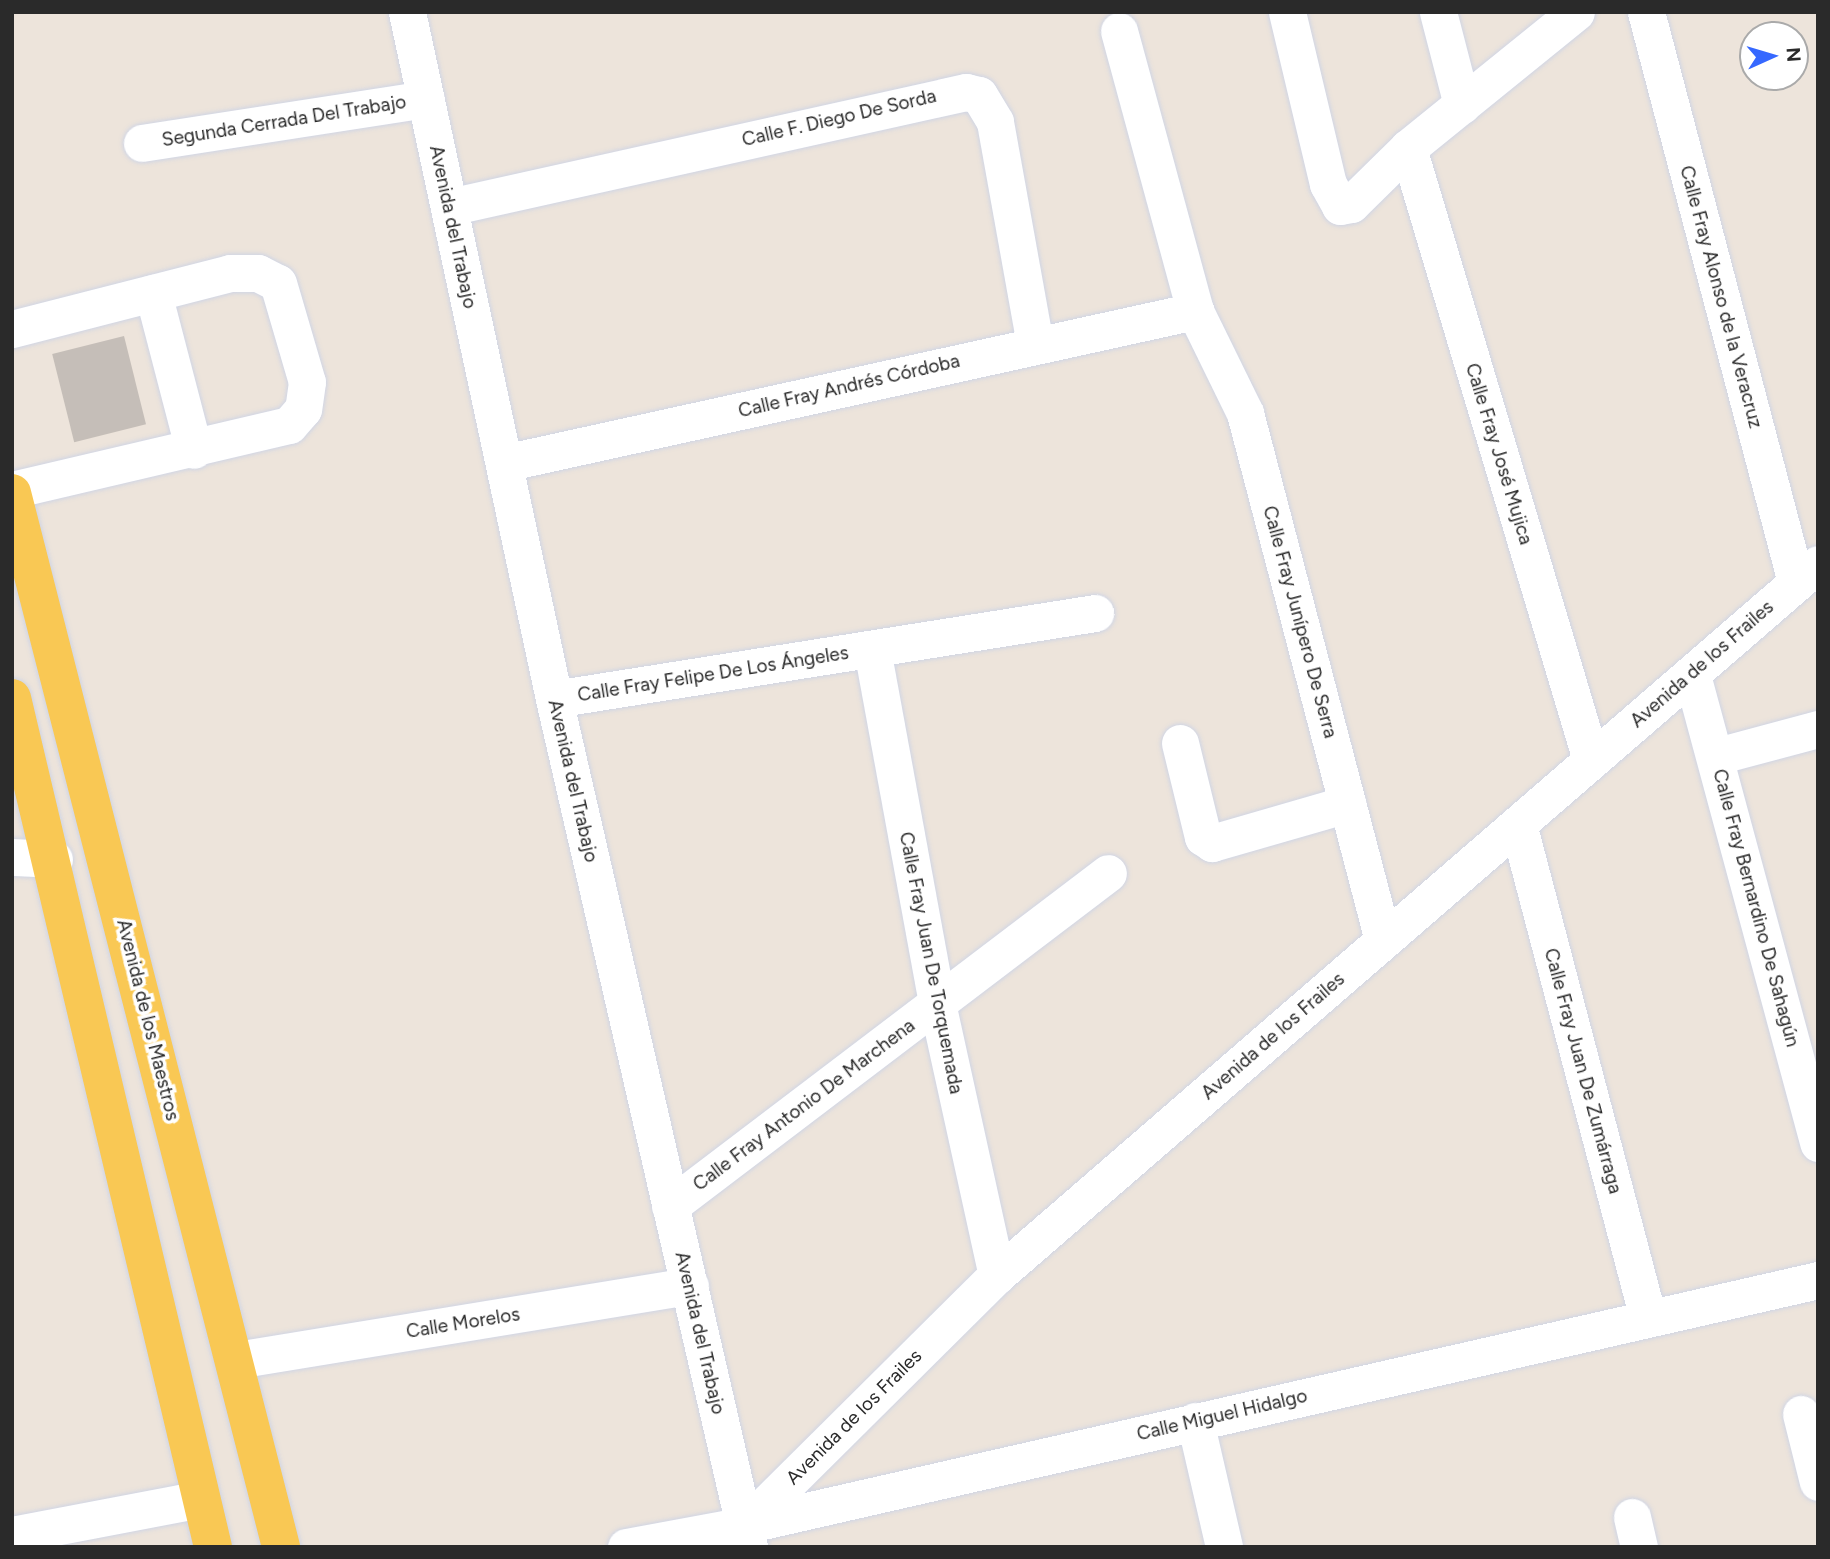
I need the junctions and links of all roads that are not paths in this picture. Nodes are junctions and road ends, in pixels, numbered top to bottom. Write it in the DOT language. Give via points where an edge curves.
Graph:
graph roads {
  1 [pos="407,12"];
  2 [pos="1287,12"];
  3 [pos="1438,12"];
  4 [pos="1576,12"];
  5 [pos="1646,12"];
  6 [pos="1119,31"];
  7 [pos="426,99"];
  8 [pos="1462,105"];
  9 [pos="142,144"];
  10 [pos="1408,148"];
  11 [pos="449,207"];
  12 [pos="153,293"];
  13 [pos="1195,311"];
  14 [pos="12,329"];
  15 [pos="1035,345"];
  16 [pos="194,450"];
  17 [pos="504,463"];
  18 [pos="12,492"];
  19 [pos="1807,573"];
  20 [pos="1096,613"];
  21 [pos="872,649"];
  22 [pos="1692,675"];
  23 [pos="12,698"];
  24 [pos="554,699"];
  25 [pos="1818,729"];
  26 [pos="1180,743"];
  27 [pos="1717,756"];
  28 [pos="1591,760"];
  29 [pos="1348,804"];
  30 [pos="1518,824"];
  31 [pos="12,856"];
  32 [pos="54,859"];
  33 [pos="1108,873"];
  34 [pos="1383,940"];
  35 [pos="937,1003"];
  36 [pos="1818,1143"];
  37 [pos="670,1206"];
  38 [pos="997,1275"];
  39 [pos="1818,1280"];
  40 [pos="690,1286"];
  41 [pos="1648,1318"];
  42 [pos="236,1360"];
  43 [pos="1801,1414"];
  44 [pos="1195,1422"];
  45 [pos="1818,1482"];
  46 [pos="201,1499"];
  47 [pos="12,1535"];
  48 [pos="747,1536"];
  49 [pos="213,1547"];
  50 [pos="281,1547"];
  51 [pos="626,1547"];
  52 [pos="1224,1547"];
  1 -- 7 [label="street, Avenida del Trabajo"];
  2 -- 10 [label="street" via="1328,184 1340,206 1351,204"];
  3 -- 8 [label="street"];
  4 -- 8 [label="street"];
  5 -- 19 [label="street, Calle Fray Alonso de la Veracruz"];
  6 -- 13 [label="street, Calle Fray Junípero De Serra"];
  7 -- 9 [label="street, Segunda Cerrada Del Trabajo"];
  7 -- 11 [label="street, Avenida del Trabajo"];
  8 -- 10 [label="street"];
  10 -- 28 [label="street, Calle Fray José Mujica"];
  11 -- 15 [label="street, Calle F. Diego De Sorda" via="967,92 979,95 995,122"];
  11 -- 17 [label="street, Avenida del Trabajo"];
  12 -- 14 [label="street"];
  12 -- 16 [label="street"];
  12 -- 16 [label="street" via="230,273 258,273 278,283 306,382 303,409 289,425"];
  13 -- 15 [label="street, Calle Fray Andrés Córdoba"];
  13 -- 29 [label="street, Calle Fray Junípero De Serra" via="1245,413"];
  15 -- 17 [label="street, Calle Fray Andrés Córdoba"];
  16 -- 18 [label="street"];
  17 -- 24 [label="street, Avenida del Trabajo"];
  18 -- 42 [label="main road, Avenida de los Maestros"];
  19 -- 22 [label="street, Avenida de los Frailes"];
  20 -- 21 [label="street, Calle Fray Felipe De Los Ángeles"];
  21 -- 24 [label="street, Calle Fray Felipe De Los Ángeles"];
  21 -- 35 [label="street, Calle Fray Juan De Torquemada"];
  22 -- 27 [label="street, Calle Fray Bernardino De Sahagún"];
  22 -- 28 [label="street, Avenida de los Frailes"];
  23 -- 32 [label="main road"];
  24 -- 37 [label="street, Avenida del Trabajo"];
  25 -- 27 [label="street"];
  26 -- 29 [label="street" via="1203,837 1212,843"];
  27 -- 36 [label="street, Calle Fray Bernardino De Sahagún"];
  28 -- 30 [label="street, Avenida de los Frailes"];
  29 -- 34 [label="street, Calle Fray Junípero De Serra"];
  30 -- 34 [label="street, Avenida de los Frailes"];
  30 -- 41 [label="street, Calle Fray Juan De Zumárraga"];
  31 -- 32 [label="street"];
  32 -- 46 [label="main road"];
  33 -- 35 [label="street, Calle Fray Antonio De Marchena"];
  34 -- 38 [label="street, Avenida de los Frailes"];
  35 -- 37 [label="street, Calle Fray Antonio De Marchena"];
  35 -- 38 [label="street, Calle Fray Juan De Torquemada"];
  37 -- 40 [label="street, Avenida del Trabajo"];
  38 -- 48 [label="street, Avenida de los Frailes"];
  39 -- 41 [label="street, Calle Miguel Hidalgo"];
  40 -- 42 [label="street, Calle Morelos"];
  40 -- 48 [label="street, Avenida del Trabajo"];
  41 -- 44 [label="street, Calle Miguel Hidalgo"];
  42 -- 50 [label="main road, Avenida de los Maestros"];
  43 -- 45 [label="street"];
  44 -- 48 [label="street, Calle Miguel Hidalgo"];
  44 -- 52 [label="street"];
  46 -- 47 [label="street"];
  46 -- 49 [label="main road"];
  48 -- 51 [label="street, Calle Miguel Hidalgo"];
}
